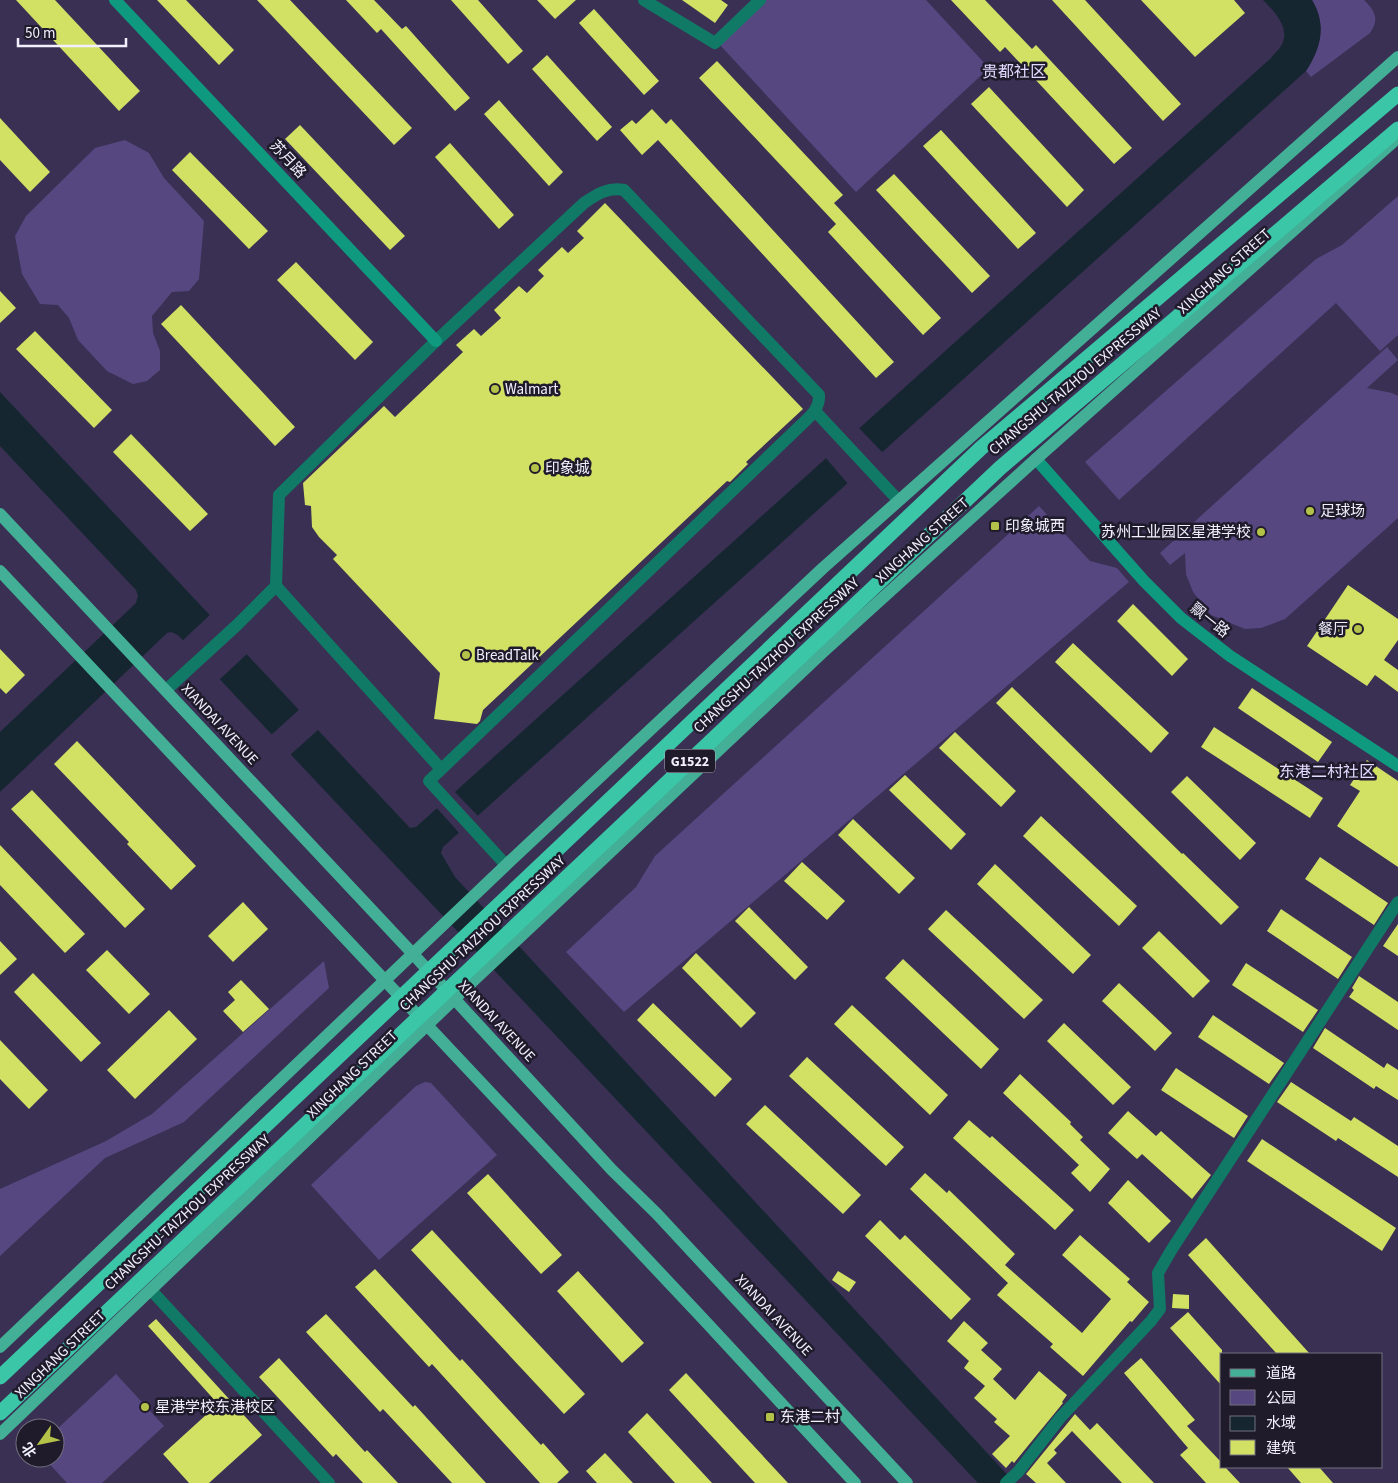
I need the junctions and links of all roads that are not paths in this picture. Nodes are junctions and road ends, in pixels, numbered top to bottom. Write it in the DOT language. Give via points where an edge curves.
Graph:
graph roads {
  1 [pos="115,0"];
  2 [pos="644,0"];
  3 [pos="760,0"];
  4 [pos="1398,57"];
  5 [pos="1398,94"];
  6 [pos="1398,129"];
  7 [pos="1398,138"];
  8 [pos="436,341"];
  9 [pos="815,411"];
  10 [pos="1036,459"];
  11 [pos="898,500"];
  12 [pos="0,514"];
  13 [pos="0,571"];
  14 [pos="276,586"];
  15 [pos="166,690"];
  16 [pos="1398,766"];
  17 [pos="441,769"];
  18 [pos="506,865"];
  19 [pos="1398,902"];
  20 [pos="413,954"];
  21 [pos="385,980"];
  22 [pos="455,999"];
  23 [pos="427,1026"];
  24 [pos="151,1290"];
  25 [pos="0,1347"];
  26 [pos="0,1377"];
  27 [pos="0,1413"];
  28 [pos="0,1434"];
  29 [pos="329,1483"];
  30 [pos="855,1483"];
  31 [pos="907,1483"];
  32 [pos="1006,1483"];
  1 -- 8 [label="street, 苏月路"];
  2 -- 3 [label="street" via="715,43"];
  4 -- 11 [label="main road"];
  5 -- 26 [label="highway, CHANGSHU-TAIZHOU EXPRESSWAY / G1522" via="982,448"];
  6 -- 27 [label="highway, CHANGSHU-TAIZHOU EXPRESSWAY / G1522" via="1000,468"];
  7 -- 10 [label="main road, XINGHANG STREET"];
  8 -- 9 [label="street" via="584,203 600,192 614,188 624,190 819,395 820,403"];
  8 -- 14 [label="street" via="279,495"];
  9 -- 11 [label="street"];
  9 -- 17 [label="street"];
  10 -- 16 [label="street, 飘一路" via="1162,600 1199,633"];
  10 -- 22 [label="main road, XINGHANG STREET" via="822,653"];
  11 -- 18 [label="main road"];
  12 -- 15 [label="main road, XIANDAI AVENUE"];
  13 -- 21 [label="main road"];
  14 -- 15 [label="street"];
  14 -- 17 [label="street"];
  15 -- 20 [label="main road, XIANDAI AVENUE"];
  17 -- 18 [label="street" via="429,782"];
  18 -- 20 [label="main road"];
  19 -- 32 [label="street" via="1172,1249 1158,1273 1160,1309"];
  20 -- 21 [label="main road"];
  20 -- 22 [label="main road, XIANDAI AVENUE"];
  21 -- 23 [label="main road"];
  21 -- 25 [label="main road"];
  22 -- 23 [label="main road, XINGHANG STREET"];
  22 -- 31 [label="main road, XIANDAI AVENUE"];
  23 -- 24 [label="main road, XINGHANG STREET"];
  23 -- 30 [label="main road"];
  24 -- 28 [label="main road, XINGHANG STREET"];
  24 -- 29 [label="street"];
}
